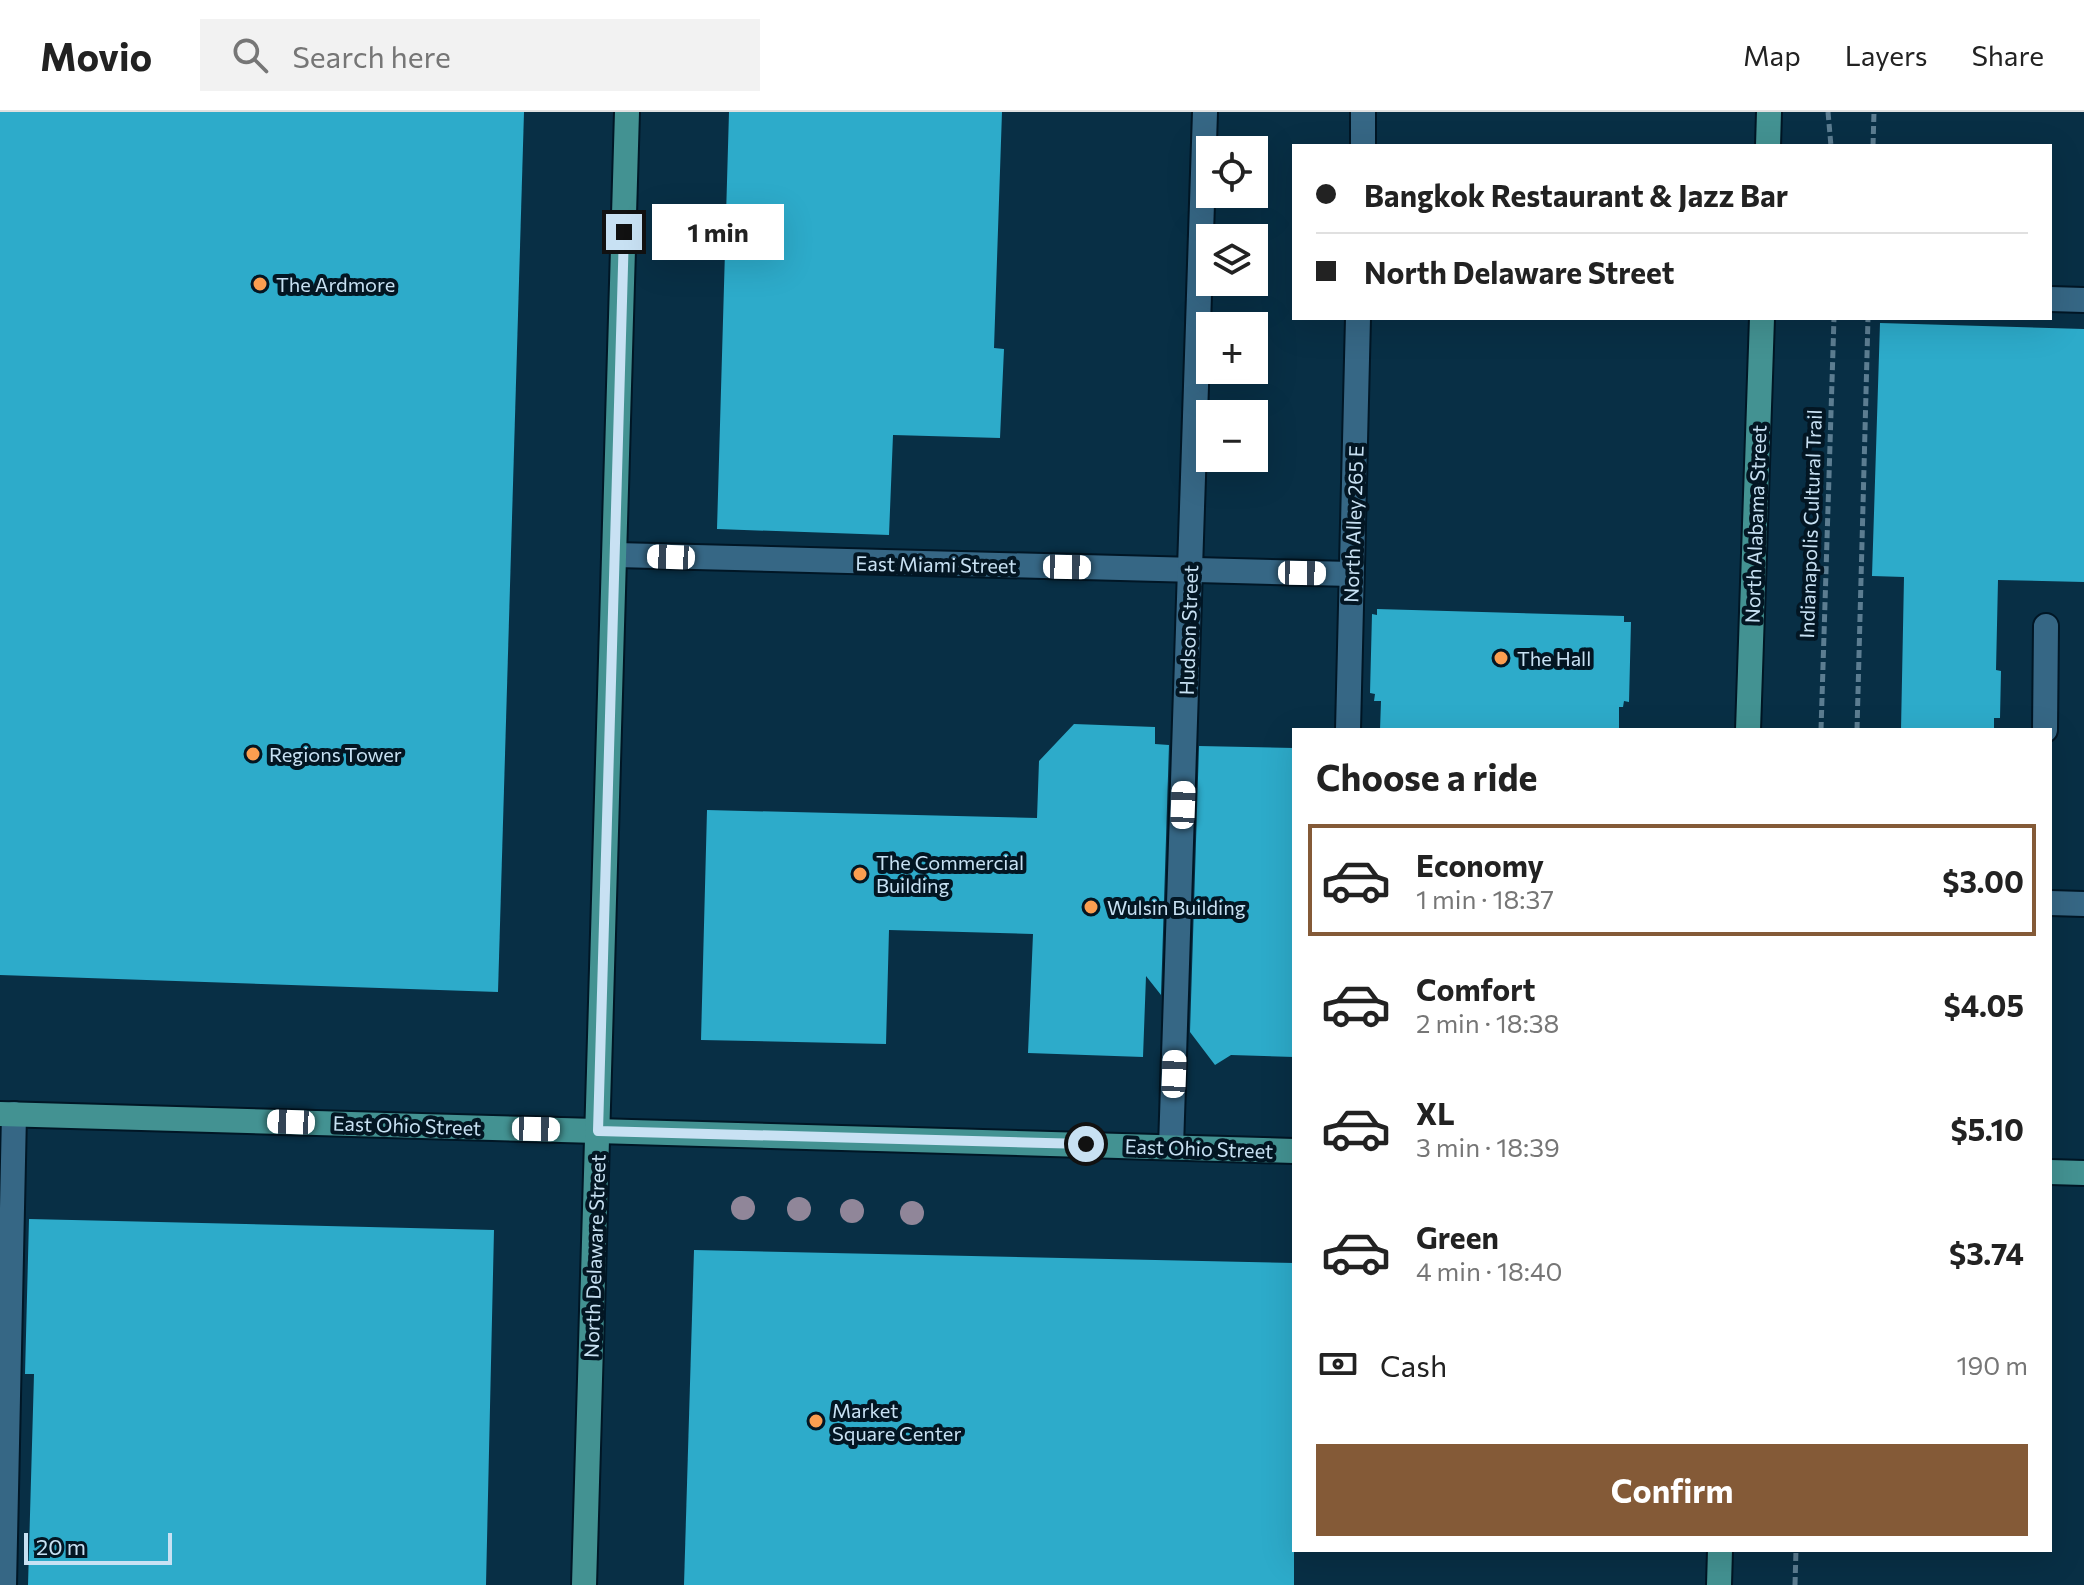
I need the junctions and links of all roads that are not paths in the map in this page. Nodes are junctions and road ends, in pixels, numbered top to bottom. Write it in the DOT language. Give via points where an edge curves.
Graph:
graph roads {
  1 [pos="627,112"];
  2 [pos="1205,112"];
  3 [pos="1363,112"];
  4 [pos="1769,112"];
  5 [pos="1363,144"];
  6 [pos="1768,144"];
  7 [pos="2052,299"];
  8 [pos="2084,300"];
  9 [pos="1358,320"];
  10 [pos="1762,320"];
  11 [pos="616,555"];
  12 [pos="1190,570"];
  13 [pos="1351,574"];
  14 [pos="2046,626"];
  15 [pos="1348,728"];
  16 [pos="1748,728"];
  17 [pos="2045,728"];
  18 [pos="2052,903"];
  19 [pos="2084,904"];
  20 [pos="7,1114"];
  21 [pos="598,1131"];
  22 [pos="1171,1147"];
  23 [pos="1292,1151"];
  24 [pos="2052,1172"];
  25 [pos="2084,1173"];
  26 [pos="1720,1552"];
  27 [pos="4,1585"];
  28 [pos="584,1585"];
  29 [pos="1719,1585"];
  1 -- 11 [label="main road, North Delaware Street"];
  2 -- 12 [label="street, Hudson Street"];
  3 -- 5 [label="street"];
  4 -- 6 [label="main road"];
  7 -- 8 [label="street"];
  9 -- 13 [label="street, North Alley 265 E"];
  10 -- 16 [label="main road, North Alabama Street"];
  11 -- 12 [label="street, East Miami Street"];
  11 -- 21 [label="main road, North Delaware Street"];
  12 -- 13 [label="street, East Miami Street"];
  12 -- 22 [label="street, Hudson Street"];
  13 -- 15 [label="street, North Alley 265 E"];
  14 -- 17 [label="street"];
  18 -- 19 [label="street"];
  20 -- 21 [label="main road, East Ohio Street"];
  20 -- 27 [label="street"];
  21 -- 22 [label="main road, East Ohio Street"];
  21 -- 28 [label="main road, North Delaware Street"];
  22 -- 23 [label="main road, East Ohio Street"];
  24 -- 25 [label="main road"];
  26 -- 29 [label="main road"];
}
